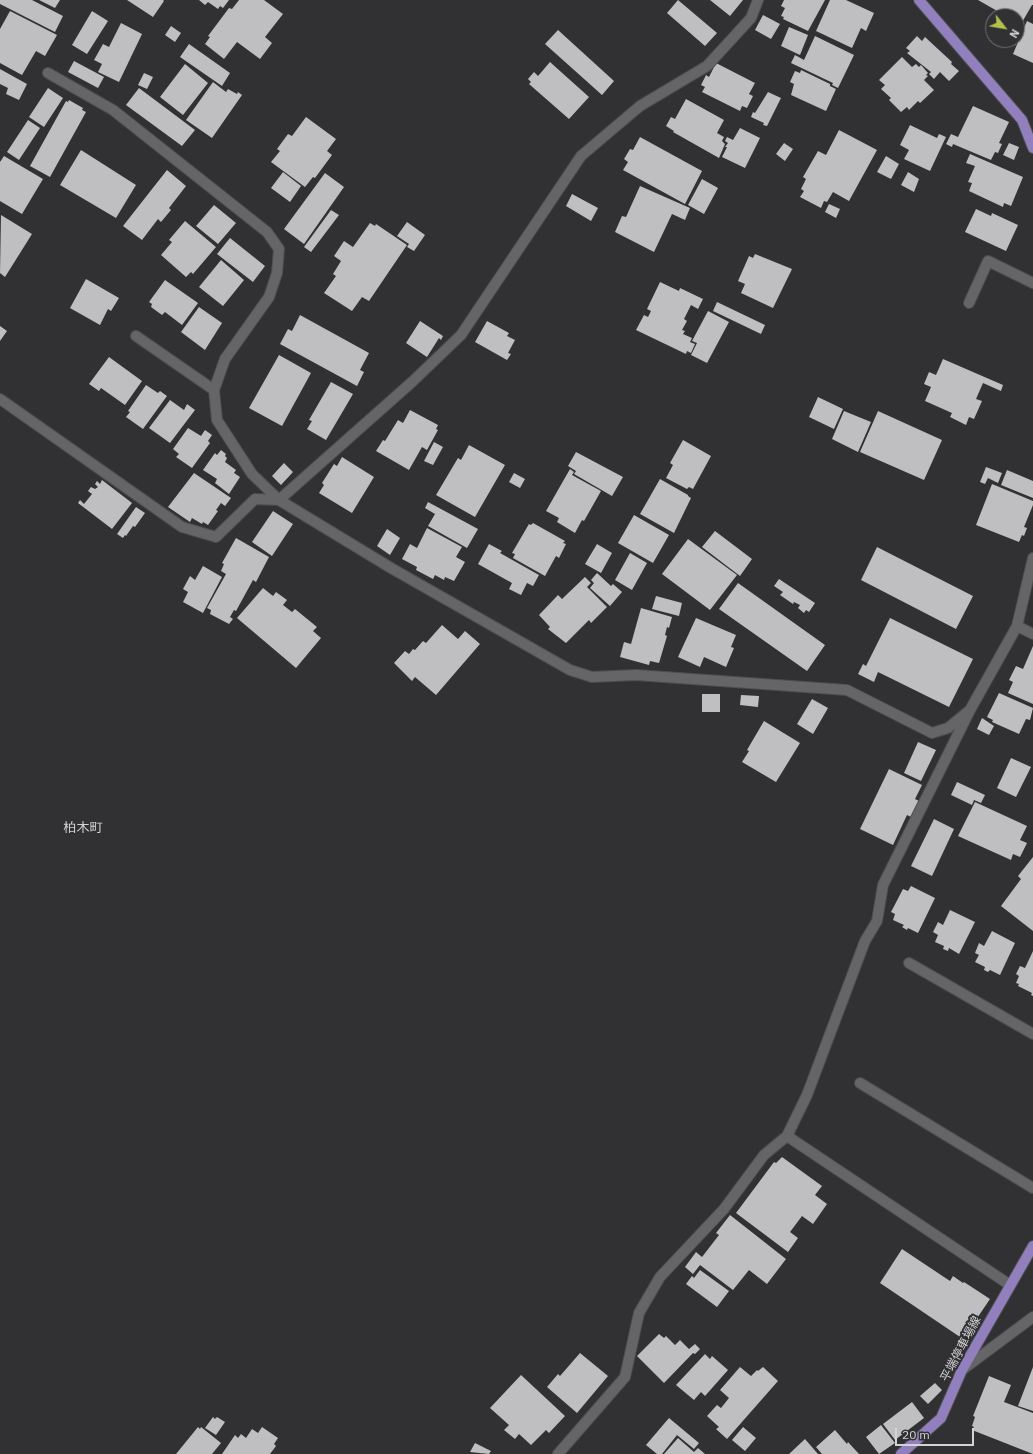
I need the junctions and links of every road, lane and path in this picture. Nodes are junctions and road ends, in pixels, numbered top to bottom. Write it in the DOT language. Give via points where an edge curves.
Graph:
graph roads {
  1 [pos="758,0"];
  2 [pos="923,2"];
  3 [pos="48,73"];
  4 [pos="1033,148"];
  5 [pos="1033,283"];
  6 [pos="969,303"];
  7 [pos="136,336"];
  8 [pos="214,390"];
  9 [pos="0,399"];
  10 [pos="279,500"];
  11 [pos="1033,558"];
  12 [pos="1017,626"];
  13 [pos="1033,634"];
  14 [pos="970,710"];
  15 [pos="909,963"];
  16 [pos="1033,1034"];
  17 [pos="860,1083"];
  18 [pos="788,1136"];
  19 [pos="1033,1188"];
  20 [pos="1033,1246"];
  21 [pos="1010,1285"];
  22 [pos="1033,1317"];
  23 [pos="962,1370"];
  24 [pos="904,1453"];
  25 [pos="558,1454"];
  1 -- 10 [label="street" via="751,18 707,66 640,106 581,156 461,335"];
  2 -- 4 [label="main road" via="1022,120"];
  3 -- 8 [label="street" via="113,110 267,232 279,249 277,273 269,297 225,359"];
  5 -- 6 [label="street" via="988,261"];
  7 -- 8 [label="street"];
  8 -- 10 [label="street" via="217,420 252,474"];
  9 -- 10 [label="street" via="182,527 216,537 255,499"];
  10 -- 14 [label="street" via="391,568 570,670 592,677 636,675 847,690 932,733 948,728"];
  11 -- 12 [label="street"];
  12 -- 13 [label="street"];
  12 -- 14 [label="street"];
  14 -- 18 [label="street" via="883,885 877,921 865,941 807,1095"];
  15 -- 16 [label="street"];
  17 -- 19 [label="street"];
  18 -- 21 [label="street"];
  18 -- 25 [label="street" via="764,1155 724,1209 660,1277 639,1313 625,1377"];
  20 -- 21 [label="main road, 平端停車場線"];
  21 -- 23 [label="main road, 平端停車場線"];
  22 -- 23 [label="street"];
  23 -- 24 [label="main road, 平端停車場線" via="941,1418"];
}
